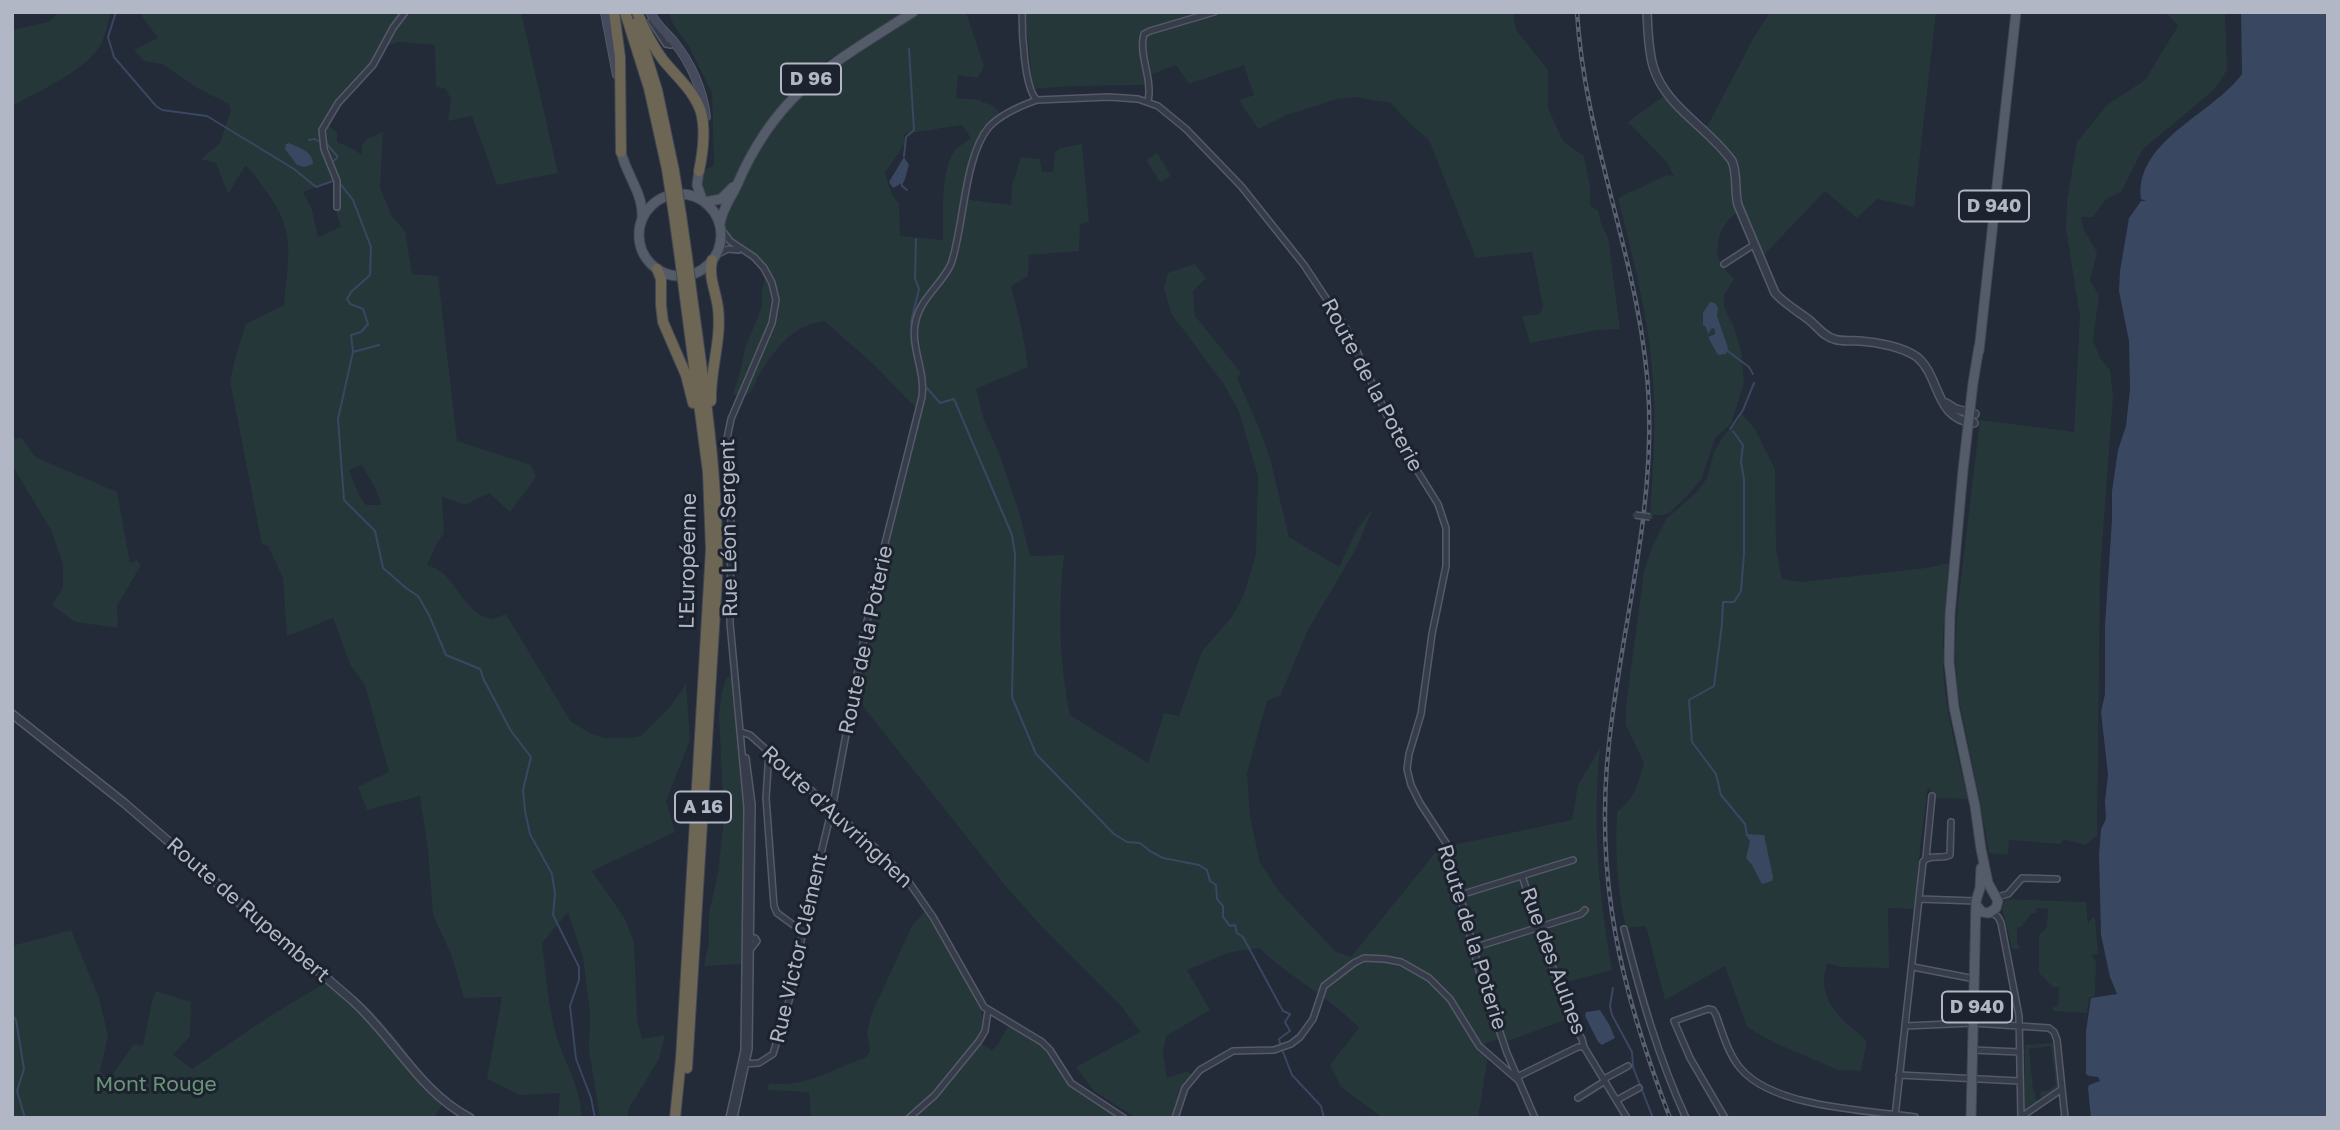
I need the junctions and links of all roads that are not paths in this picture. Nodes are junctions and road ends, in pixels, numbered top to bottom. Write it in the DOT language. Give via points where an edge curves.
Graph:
graph roads {
  1 [pos="405,12"];
  2 [pos="605,12"];
  3 [pos="614,12"];
  4 [pos="625,12"];
  5 [pos="635,12"];
  6 [pos="649,12"];
  7 [pos="913,12"];
  8 [pos="1022,12"];
  9 [pos="1214,12"];
  10 [pos="1647,12"];
  11 [pos="2016,12"];
  12 [pos="1037,100"];
  13 [pos="1148,101"];
  14 [pos="621,152"];
  15 [pos="671,170"];
  16 [pos="699,171"];
  17 [pos="740,177"];
  18 [pos="704,201"];
  19 [pos="337,207"];
  20 [pos="642,218"];
  21 [pos="720,226"];
  22 [pos="1755,244"];
  23 [pos="745,252"];
  24 [pos="714,258"];
  25 [pos="1724,264"];
  26 [pos="657,269"];
  27 [pos="688,297"];
  28 [pos="1971,418"];
  29 [pos="705,447"];
  30 [pos="716,495"];
  31 [pos="1635,515"];
  32 [pos="1650,517"];
  33 [pos="12,714"];
  34 [pos="741,732"];
  35 [pos="769,752"];
  36 [pos="1932,796"];
  37 [pos="832,809"];
  38 [pos="1951,822"];
  39 [pos="1981,849"];
  40 [pos="1926,858"];
  41 [pos="1573,860"];
  42 [pos="1522,876"];
  43 [pos="2057,879"];
  44 [pos="1460,895"];
  45 [pos="1995,895"];
  46 [pos="1919,899"];
  47 [pos="1977,900"];
  48 [pos="1585,910"];
  49 [pos="1990,912"];
  50 [pos="1539,927"];
  51 [pos="1624,929"];
  52 [pos="803,932"];
  53 [pos="748,938"];
  54 [pos="1473,948"];
  55 [pos="1913,967"];
  56 [pos="1977,979"];
  57 [pos="988,1011"];
  58 [pos="1975,1023"];
  59 [pos="1905,1026"];
  60 [pos="2020,1026"];
  61 [pos="1584,1046"];
  62 [pos="1974,1050"];
  63 [pos="2020,1052"];
  64 [pos="744,1064"];
  65 [pos="1628,1066"];
  66 [pos="1899,1075"];
  67 [pos="1518,1079"];
  68 [pos="1973,1079"];
  69 [pos="1604,1080"];
  70 [pos="2020,1081"];
  71 [pos="1639,1088"];
  72 [pos="2062,1089"];
  73 [pos="1578,1098"];
  74 [pos="1617,1100"];
  75 [pos="1895,1116"];
  76 [pos="1915,1117"];
  77 [pos="2021,1117"];
  78 [pos="470,1118"];
  79 [pos="675,1118"];
  80 [pos="682,1118"];
  81 [pos="731,1118"];
  82 [pos="909,1118"];
  83 [pos="1124,1118"];
  84 [pos="1175,1118"];
  85 [pos="1535,1118"];
  86 [pos="1627,1118"];
  87 [pos="1686,1118"];
  88 [pos="1725,1118"];
  89 [pos="1971,1118"];
  90 [pos="2065,1118"];
  1 -- 19 [label="street" via="373,65 335,107 323,128 328,163 337,180"];
  2 -- 14 [label="main road" via="617,74"];
  3 -- 14 [label="highway" via="620,57"];
  4 -- 15 [label="highway, L'Européenne / A 16"];
  5 -- 15 [label="highway, L'Européenne / A 16" via="655,82"];
  5 -- 16 [label="highway" via="658,53 699,106 704,138"];
  6 -- 16 [label="main road" via="692,70 705,111 706,144"];
  7 -- 17 [label="main road, D 96" via="797,92 766,131"];
  8 -- 12 [label="street" via="1030,87"];
  9 -- 13 [label="street" via="1144,34"];
  10 -- 22 [label="street" via="1657,78 1732,161 1737,202"];
  11 -- 28 [label="main road, D 940"];
  12 -- 13 [label="street, Route de la Poterie" via="1122,97"];
  12 -- 37 [label="street, Route de la Poterie" via="1006,114 985,134 972,168 951,264 916,319 922,397 872,595"];
  13 -- 44 [label="street, Route de la Poterie" via="1174,117 1219,163 1299,257 1347,330 1400,443 1441,511 1447,536 1445,571 1421,714 1407,766 1420,803 1447,843"];
  14 -- 20 [label="main road" via="641,200"];
  15 -- 27 [label="highway, L'Européenne / A 16, bridge"];
  16 -- 18 [label="main road" via="697,185"];
  17 -- 18 [label="main road, D 96" via="724,197"];
  17 -- 21 [label="main road, D 96"];
  18 -- 20 [label="main road" via="684,194 668,195"];
  18 -- 21 [label="main road"];
  20 -- 26 [label="main road" via="641,247"];
  21 -- 23 [label="street, Rue Léon Sergent"];
  21 -- 24 [label="main road" via="721,241"];
  22 -- 25 [label="street"];
  22 -- 28 [label="street" via="1772,288 1785,304 1832,339 1869,342 1914,356 1924,365 1941,400"];
  23 -- 24 [label="street" via="728,249"];
  23 -- 34 [label="street, Rue Léon Sergent" via="768,274 776,304 725,443 731,522 730,618"];
  24 -- 26 [label="main road" via="688,275"];
  24 -- 30 [label="highway" via="710,275 719,316 711,387"];
  26 -- 29 [label="highway" via="664,325 686,375"];
  27 -- 29 [label="highway, L'Européenne / A 16"];
  27 -- 30 [label="highway, L'Européenne / A 16"];
  28 -- 39 [label="main road, D 940" via="1950,614 1949,666"];
  29 -- 79 [label="highway, L'Européenne / A 16" via="710,576"];
  30 -- 80 [label="highway, L'Européenne / A 16" via="718,579"];
  31 -- 32 [label="street, bridge"];
  33 -- 78 [label="street, Route de Rupembert" via="123,802 353,1001 434,1094"];
  34 -- 35 [label="street, Route d'Auvringhen"];
  34 -- 53 [label="street, Rue Léon Sergent"];
  35 -- 37 [label="street, Route d'Auvringhen"];
  35 -- 52 [label="street" via="766,803 774,908"];
  36 -- 40 [label="street"];
  37 -- 52 [label="street, Rue Victor Clément"];
  37 -- 57 [label="street, Route d'Auvringhen" via="911,885"];
  38 -- 40 [label="street" via="1950,855"];
  39 -- 45 [label="main road, D 940"];
  39 -- 47 [label="main road, D 940"];
  40 -- 46 [label="street"];
  41 -- 42 [label="street"];
  42 -- 44 [label="street"];
  42 -- 50 [label="street, Rue des Aulnes"];
  43 -- 45 [label="street" via="2024,878 2007,895"];
  44 -- 54 [label="street, Route de la Poterie"];
  45 -- 47 [label="main road" via="1986,891"];
  45 -- 49 [label="main road" via="1997,906"];
  46 -- 47 [label="street"];
  46 -- 55 [label="street"];
  47 -- 49 [label="main road" via="1982,912"];
  47 -- 56 [label="main road, D 940"];
  48 -- 50 [label="street"];
  49 -- 56 [label="main road, D 940" via="1981,921"];
  49 -- 60 [label="street" via="2002,927"];
  50 -- 54 [label="street"];
  50 -- 61 [label="street, Rue des Aulnes"];
  51 -- 87 [label="street" via="1641,996"];
  52 -- 64 [label="street, Rue Victor Clément" via="774,1052 762,1062"];
  53 -- 64 [label="street, Rue Léon Sergent"];
  53 -- 64 [label="street, Rue Léon Sergent" via="757,941 750,950"];
  54 -- 67 [label="street, Route de la Poterie"];
  55 -- 56 [label="street"];
  55 -- 59 [label="street"];
  56 -- 58 [label="main road, D 940"];
  57 -- 82 [label="street" via="979,1041 935,1095"];
  57 -- 83 [label="street, Route d'Auvringhen" via="1042,1042 1067,1079"];
  58 -- 59 [label="street"];
  58 -- 60 [label="street"];
  58 -- 62 [label="main road, D 940"];
  59 -- 66 [label="street"];
  60 -- 63 [label="street"];
  60 -- 72 [label="street" via="2047,1027 2054,1032"];
  61 -- 67 [label="street"];
  61 -- 69 [label="street, Rue des Aulnes"];
  62 -- 63 [label="street"];
  62 -- 68 [label="main road, D 940"];
  63 -- 70 [label="street"];
  64 -- 81 [label="street, Rue Léon Sergent"];
  65 -- 69 [label="street"];
  66 -- 68 [label="street"];
  66 -- 75 [label="street"];
  67 -- 84 [label="street" via="1479,1046 1448,997 1426,976 1397,961 1364,958 1324,986 1312,1021 1292,1044 1274,1050 1233,1051 1200,1070 1184,1091"];
  67 -- 85 [label="street, Route de la Poterie"];
  68 -- 70 [label="street"];
  68 -- 89 [label="main road, D 940"];
  69 -- 73 [label="street"];
  69 -- 74 [label="street, Rue des Aulnes"];
  70 -- 77 [label="street"];
  71 -- 74 [label="street"];
  72 -- 77 [label="street"];
  72 -- 90 [label="street"];
  74 -- 86 [label="street, Rue des Aulnes"];
  75 -- 76 [label="street"];
  75 -- 88 [label="street" via="1808,1103 1756,1081 1732,1056 1716,1015 1706,1009 1674,1021"];
}
